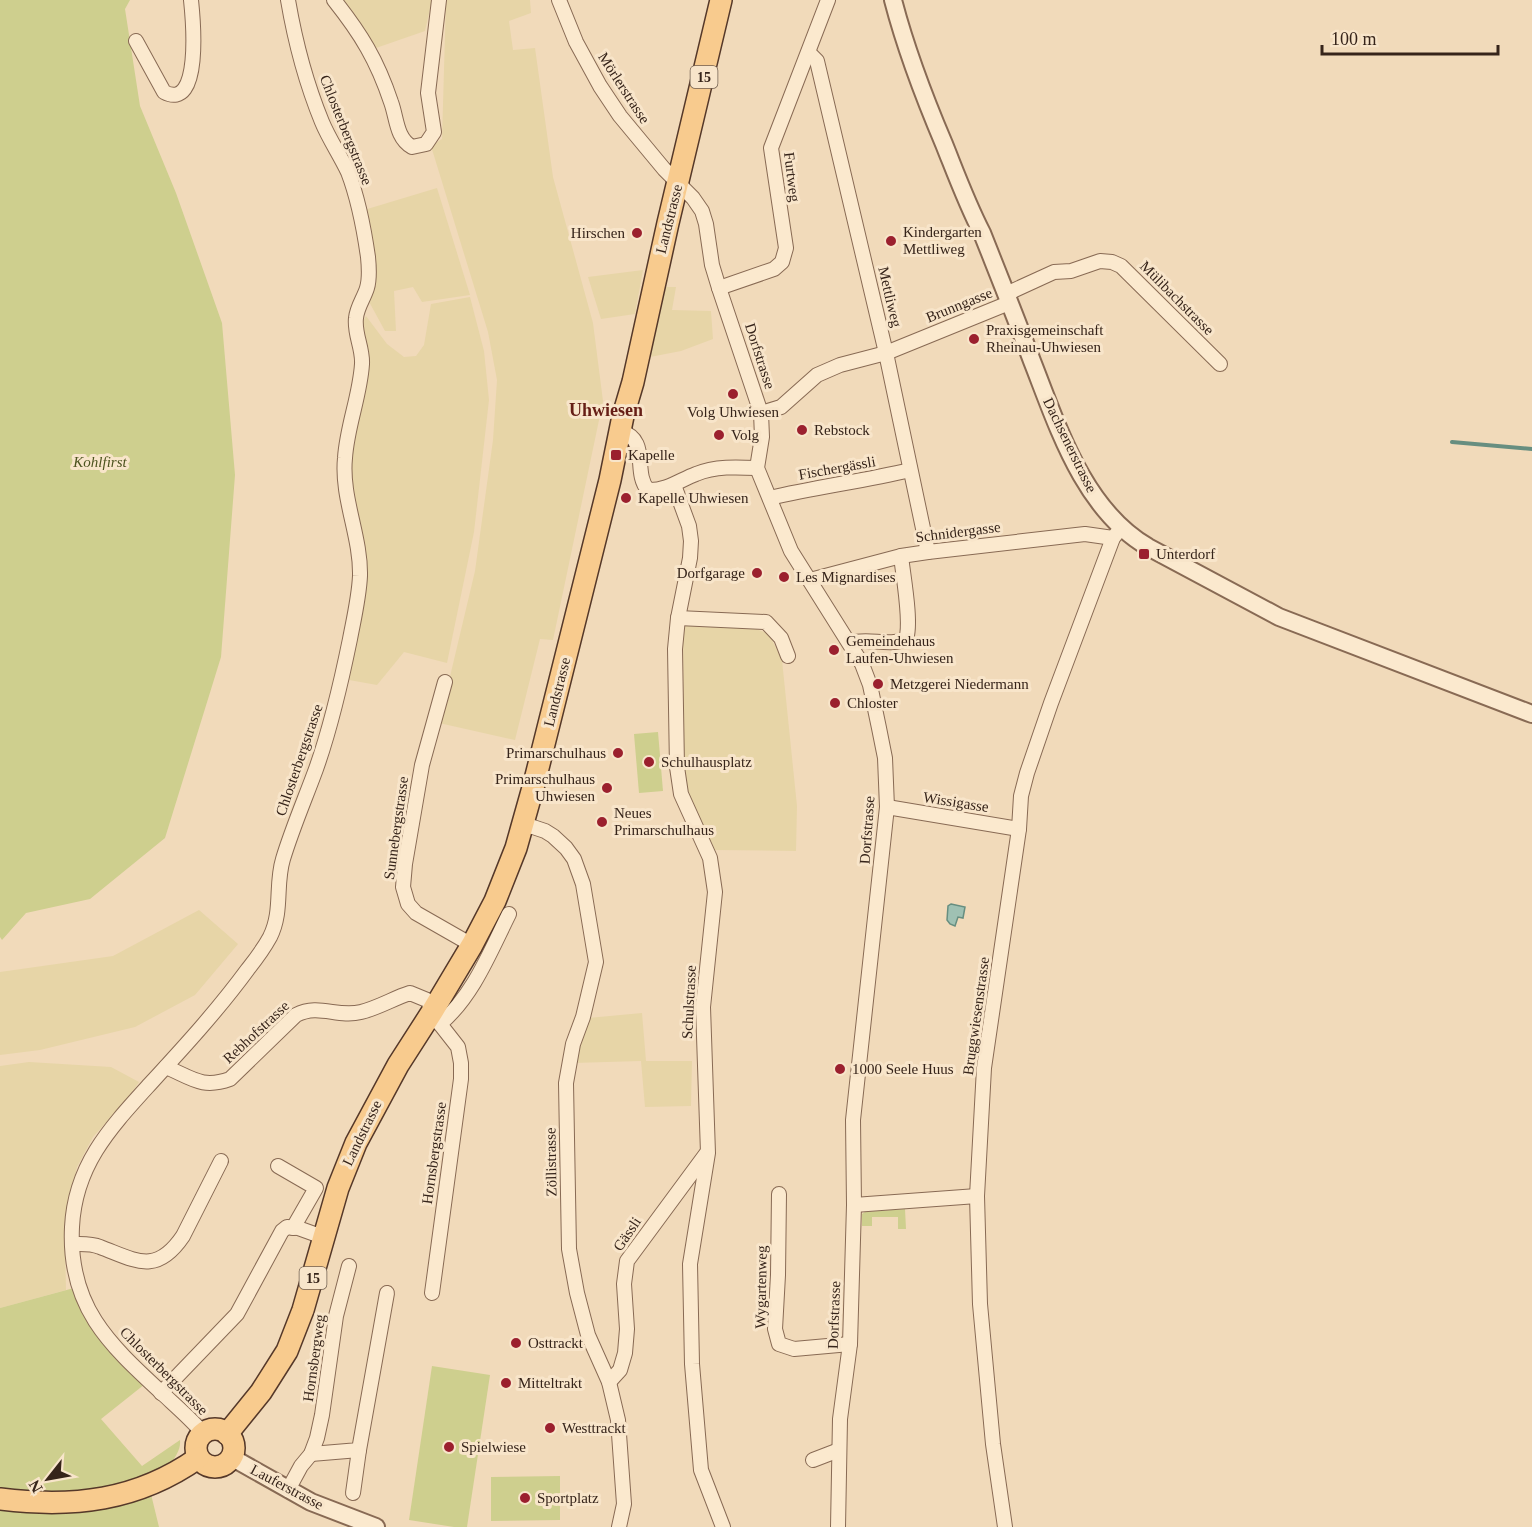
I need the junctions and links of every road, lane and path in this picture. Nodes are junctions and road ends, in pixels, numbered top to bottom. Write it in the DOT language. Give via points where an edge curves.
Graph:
graph roads {
  1 [pos="191,0"];
  2 [pos="288,0"];
  3 [pos="334,0"];
  4 [pos="439,0"];
  5 [pos="559,0"];
  6 [pos="721,0"];
  7 [pos="828,0"];
  8 [pos="893,0"];
  9 [pos="136,41"];
  10 [pos="809,53"];
  11 [pos="678,183"];
  12 [pos="719,288"];
  13 [pos="1008,298"];
  14 [pos="886,353"];
  15 [pos="1220,364"];
  16 [pos="761,412"];
  17 [pos="620,431"];
  18 [pos="757,468"];
  19 [pos="910,470"];
  20 [pos="674,485"];
  21 [pos="770,498"];
  22 [pos="1117,533"];
  23 [pos="928,552"];
  24 [pos="901,556"];
  25 [pos="810,580"];
  26 [pos="678,618"];
  27 [pos="850,643"];
  28 [pos="788,656"];
  29 [pos="445,682"];
  30 [pos="1532,714"];
  31 [pos="887,807"];
  32 [pos="524,824"];
  33 [pos="1019,829"];
  34 [pos="509,914"];
  35 [pos="472,945"];
  36 [pos="436,1018"];
  37 [pos="166,1067"];
  38 [pos="708,1153"];
  39 [pos="221,1161"];
  40 [pos="278,1166"];
  41 [pos="779,1194"];
  42 [pos="977,1196"];
  43 [pos="854,1205"];
  44 [pos="293,1228"];
  45 [pos="323,1237"];
  46 [pos="72,1244"];
  47 [pos="349,1266"];
  48 [pos="387,1293"];
  49 [pos="432,1293"];
  50 [pos="850,1344"];
  51 [pos="609,1382"];
  52 [pos="161,1393"];
  53 [pos="203,1433"];
  54 [pos="227,1434"];
  55 [pos="359,1450"];
  56 [pos="839,1450"];
  57 [pos="311,1454"];
  58 [pos="231,1457"];
  59 [pos="198,1458"];
  60 [pos="813,1460"];
  61 [pos="288,1490"];
  62 [pos="353,1493"];
  63 [pos="0,1499"];
  64 [pos="376,1527"];
  65 [pos="620,1527"];
  66 [pos="723,1527"];
  67 [pos="838,1527"];
  68 [pos="1005,1527"];
  1 -- 9 [label="street" via="192,70 183,92 164,92"];
  2 -- 37 [label="street, Chlosterbergstrasse" via="312,95 353,187 368,256 367,289 356,313 355,327 362,351 361,372 345,459 360,579 338,696 281,865 280,904 271,936 236,985"];
  3 -- 4 [label="street" via="375,59 400,134 412,147 426,144 434,132 428,93"];
  5 -- 11 [label="street, Mörlerstrasse" via="600,86 639,141"];
  6 -- 11 [label="main road, Landstrasse / 15"];
  7 -- 10 [label="street, Furtweg"];
  8 -- 13 [label="street, Dachsenerstrasse" via="925,99"];
  10 -- 12 [label="street, Furtweg" via="771,148 786,248 782,262 774,269"];
  10 -- 14 [label="street, Mettliweg" via="817,61"];
  11 -- 12 [label="street, Dorfstrasse" via="702,211"];
  11 -- 17 [label="main road, Landstrasse / 15"];
  12 -- 16 [label="street, Dorfstrasse"];
  13 -- 14 [label="street, Brunngasse"];
  13 -- 15 [label="street, Mülibachstrasse" via="1054,273 1101,261 1112,262 1121,266"];
  13 -- 22 [label="street, Dachsenerstrasse" via="1068,448"];
  14 -- 16 [label="street, Brunngasse" via="817,375 781,407"];
  14 -- 19 [label="street, Mettliweg"];
  16 -- 18 [label="street, Dorfstrasse"];
  17 -- 20 [label="street" via="631,435 637,444 642,483 656,490"];
  17 -- 32 [label="main road, Landstrasse / 15"];
  18 -- 20 [label="street" via="734,466 698,473"];
  18 -- 21 [label="street, Dorfstrasse"];
  19 -- 21 [label="street, Fischergässli"];
  19 -- 23 [label="street, Mettliweg"];
  20 -- 26 [label="street, Schulstrasse" via="692,541"];
  21 -- 25 [label="street, Dorfstrasse" via="783,535"];
  22 -- 23 [label="street, Schnidergasse"];
  22 -- 30 [label="street, Dachsenerstrasse" via="1279,617"];
  22 -- 33 [label="street, Bruggwiesenstrasse" via="1027,773"];
  23 -- 24 [label="street, Schnidergasse"];
  24 -- 25 [label="street, Schnidergasse"];
  24 -- 27 [label="street" via="906,639"];
  25 -- 27 [label="street, Dorfstrasse"];
  26 -- 28 [label="street" via="766,622 781,638"];
  26 -- 38 [label="street, Schulstrasse" via="677,767 681,794 710,858 715,892 703,1007"];
  27 -- 31 [label="street, Dorfstrasse" via="862,664 876,709 885,758"];
  29 -- 35 [label="street, Sunnebergstrasse" via="422,765 403,887 416,914"];
  31 -- 33 [label="street, Wissigasse"];
  31 -- 43 [label="street, Dorfstrasse" via="853,1120"];
  32 -- 35 [label="main road, Landstrasse / 15" via="506,874"];
  32 -- 51 [label="street, Zöllistrasse" via="553,836 574,859 583,884 596,962 566,1083 569,1249 588,1335"];
  33 -- 42 [label="street, Bruggwiesenstrasse" via="984,1068"];
  34 -- 36 [label="street" via="470,987 448,1017"];
  35 -- 36 [label="main road, Landstrasse / 15"];
  36 -- 37 [label="street, Rebhofstrasse" via="427,1000 410,993 363,1012 305,1010 230,1079 203,1084"];
  36 -- 45 [label="main road, Landstrasse / 15" via="398,1065 356,1143"];
  36 -- 49 [label="street, Hornsbergstrasse" via="458,1047 461,1079"];
  37 -- 46 [label="street, Chlosterbergstrasse" via="95,1149 76,1197"];
  38 -- 51 [label="street, Gässli" via="627,1261 625,1353 620,1370"];
  38 -- 66 [label="street, Schulstrasse" via="690,1264 692,1364 701,1470"];
  39 -- 46 [label="street" via="183,1236 167,1254 141,1262 99,1246"];
  40 -- 44 [label="street" via="316,1188"];
  41 -- 50 [label="street, Wygartenweg" via="775,1329 779,1344 794,1349"];
  42 -- 43 [label="street"];
  42 -- 68 [label="street, Bruggwiesenstrasse" via="980,1304"];
  43 -- 50 [label="street, Dorfstrasse"];
  44 -- 45 [label="street"];
  44 -- 52 [label="street" via="287,1227 276,1237 237,1314"];
  45 -- 54 [label="main road, Landstrasse / 15" via="303,1311 287,1351"];
  46 -- 52 [label="street, Chlosterbergstrasse" via="78,1287 92,1317 117,1350"];
  47 -- 57 [label="street, Hornsbergweg" via="336,1316 322,1415"];
  48 -- 55 [label="street"];
  50 -- 56 [label="street, Dorfstrasse"];
  51 -- 65 [label="street, Zöllistrasse" via="618,1420 624,1509"];
  52 -- 53 [label="street, Chlosterbergstrasse"];
  53 -- 54 [label="main road" via="216,1429"];
  53 -- 59 [label="main road" via="196,1443"];
  54 -- 58 [label="main road" via="234,1447"];
  55 -- 57 [label="street"];
  55 -- 62 [label="street"];
  56 -- 60 [label="street"];
  56 -- 67 [label="street, Dorfstrasse"];
  57 -- 61 [label="street, Hornsbergweg"];
  58 -- 59 [label="main road" via="216,1467 205,1465"];
  58 -- 61 [label="street, Lauferstrasse"];
  59 -- 63 [label="main road" via="143,1488 104,1498 39,1503"];
  61 -- 64 [label="street, Lauferstrasse"];
}
